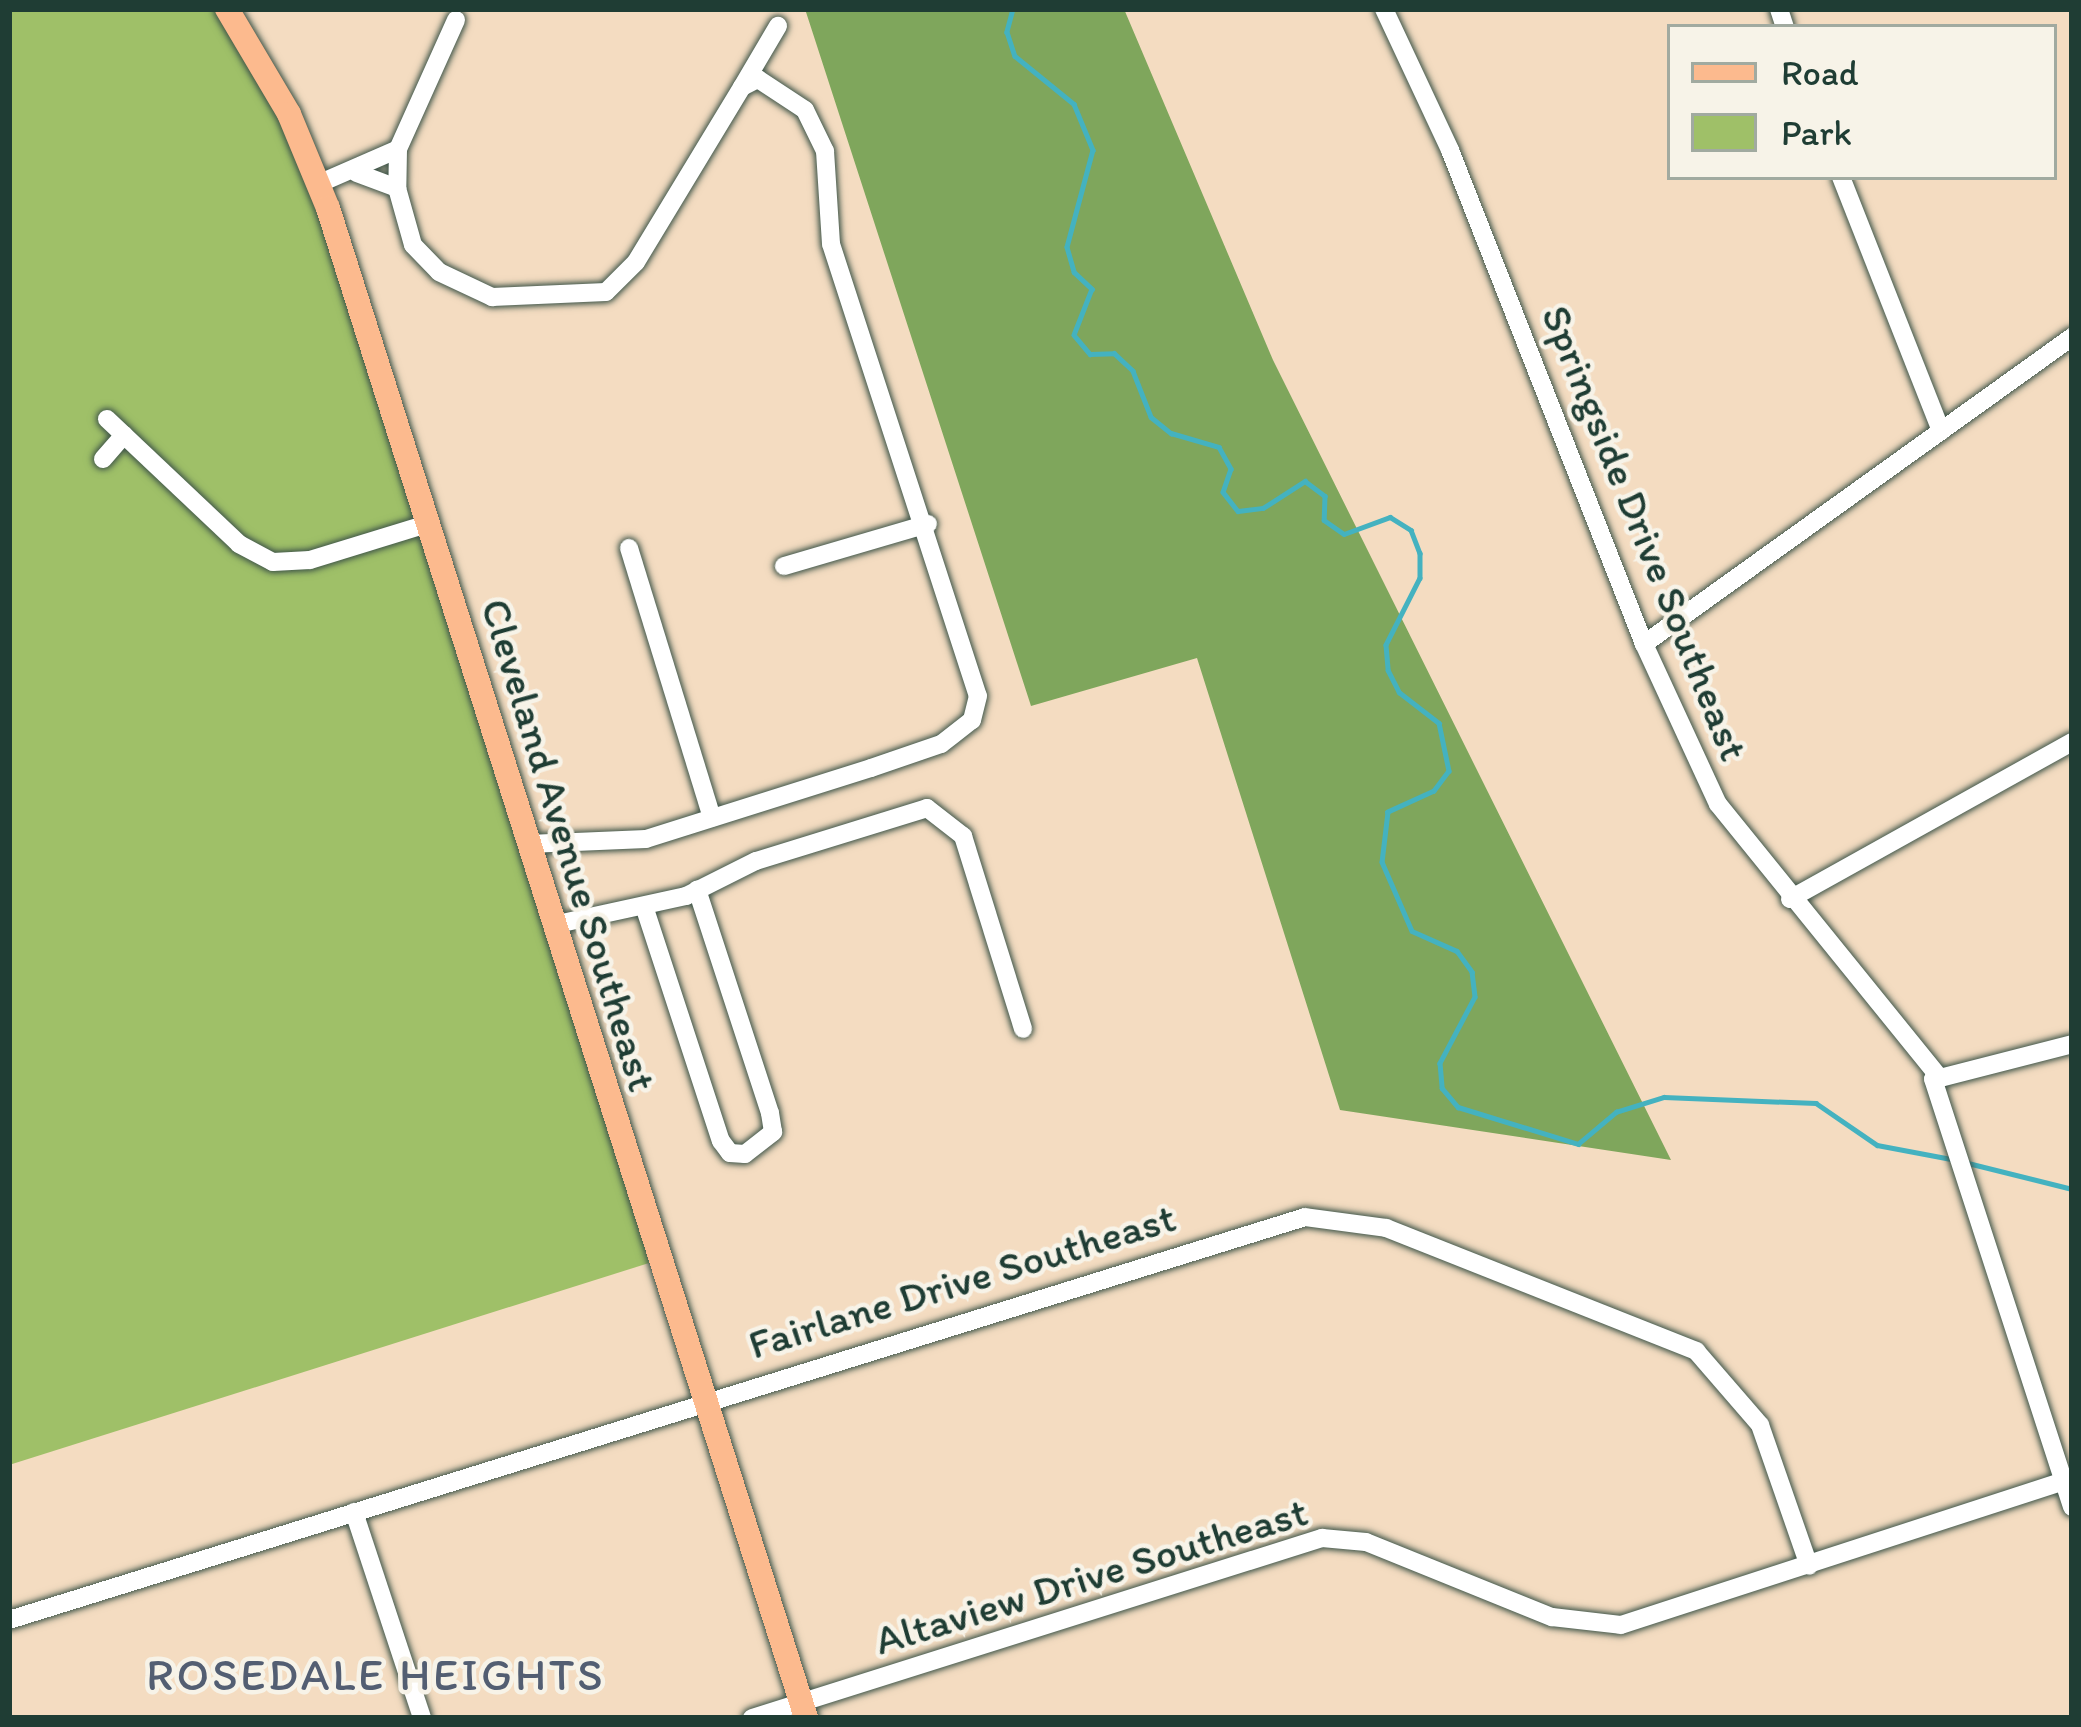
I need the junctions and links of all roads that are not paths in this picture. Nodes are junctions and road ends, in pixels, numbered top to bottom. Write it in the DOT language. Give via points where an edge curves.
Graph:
graph roads {
  1 [pos="227,9"];
  2 [pos="1384,9"];
  3 [pos="456,20"];
  4 [pos="778,26"];
  5 [pos="742,87"];
  6 [pos="398,148"];
  7 [pos="358,173"];
  8 [pos="1842,180"];
  9 [pos="318,184"];
  10 [pos="397,188"];
  11 [pos="2072,337"];
  12 [pos="107,419"];
  13 [pos="1941,431"];
  14 [pos="124,435"];
  15 [pos="103,459"];
  16 [pos="427,524"];
  17 [pos="928,524"];
  18 [pos="629,548"];
  19 [pos="784,566"];
  20 [pos="1644,644"];
  21 [pos="2072,742"];
  22 [pos="712,817"];
  23 [pos="528,844"];
  24 [pos="697,890"];
  25 [pos="1790,899"];
  26 [pos="644,906"];
  27 [pos="553,925"];
  28 [pos="1022,1029"];
  29 [pos="2072,1044"];
  30 [pos="1940,1078"];
  31 [pos="703,1400"];
  32 [pos="2065,1481"];
  33 [pos="2072,1507"];
  34 [pos="353,1511"];
  35 [pos="1809,1566"];
  36 [pos="9,1620"];
  37 [pos="804,1710"];
  38 [pos="422,1718"];
  39 [pos="752,1718"];
  1 -- 9 [label="main road, Cleveland Avenue Southeast" via="289,114"];
  2 -- 20 [label="street, Springside Drive Southeast" via="1475,212"];
  3 -- 6 [label="street"];
  4 -- 5 [label="street"];
  5 -- 10 [label="street" via="636,262 606,292 522,299 467,289 413,245"];
  5 -- 17 [label="street" via="758,79 805,110 825,151 831,244"];
  6 -- 7 [label="street" via="367,159"];
  6 -- 10 [label="street"];
  7 -- 9 [label="street"];
  7 -- 10 [label="street"];
  8 -- 13 [label="street"];
  9 -- 16 [label="main road, Cleveland Avenue Southeast"];
  11 -- 13 [label="street"];
  12 -- 14 [label="street"];
  13 -- 20 [label="street"];
  14 -- 15 [label="street"];
  14 -- 16 [label="street" via="239,544 272,562 310,560"];
  16 -- 23 [label="main road, Cleveland Avenue Southeast"];
  17 -- 19 [label="street"];
  17 -- 22 [label="street" via="978,696 972,720 941,744"];
  18 -- 22 [label="street"];
  20 -- 25 [label="street, Springside Drive Southeast" via="1718,805"];
  21 -- 25 [label="street"];
  22 -- 23 [label="street" via="646,839"];
  23 -- 27 [label="main road, Cleveland Avenue Southeast"];
  24 -- 26 [label="street"];
  24 -- 26 [label="street" via="770,1113 773,1132 745,1154 730,1153 721,1141"];
  24 -- 28 [label="street" via="757,861 927,808 963,836"];
  25 -- 30 [label="street, Springside Drive Southeast"];
  26 -- 27 [label="street"];
  27 -- 31 [label="main road, Cleveland Avenue Southeast"];
  29 -- 30 [label="street"];
  30 -- 32 [label="street, Springside Drive Southeast" via="1934,1079"];
  31 -- 34 [label="street, Fairlane Drive Southeast"];
  31 -- 35 [label="street, Fairlane Drive Southeast" via="1264,1224 1350,1218 1649,1326 1696,1351 1760,1425"];
  31 -- 37 [label="main road, Cleveland Avenue Southeast"];
  32 -- 33 [label="street, Springside Drive Southeast"];
  32 -- 35 [label="street, Altaview Drive Southeast"];
  34 -- 36 [label="street, Fairlane Drive Southeast"];
  34 -- 38 [label="street"];
  35 -- 37 [label="street, Altaview Drive Southeast" via="1645,1621 1594,1626 1552,1617 1366,1542 1322,1538"];
  37 -- 39 [label="street, Altaview Drive Southeast"];
}
